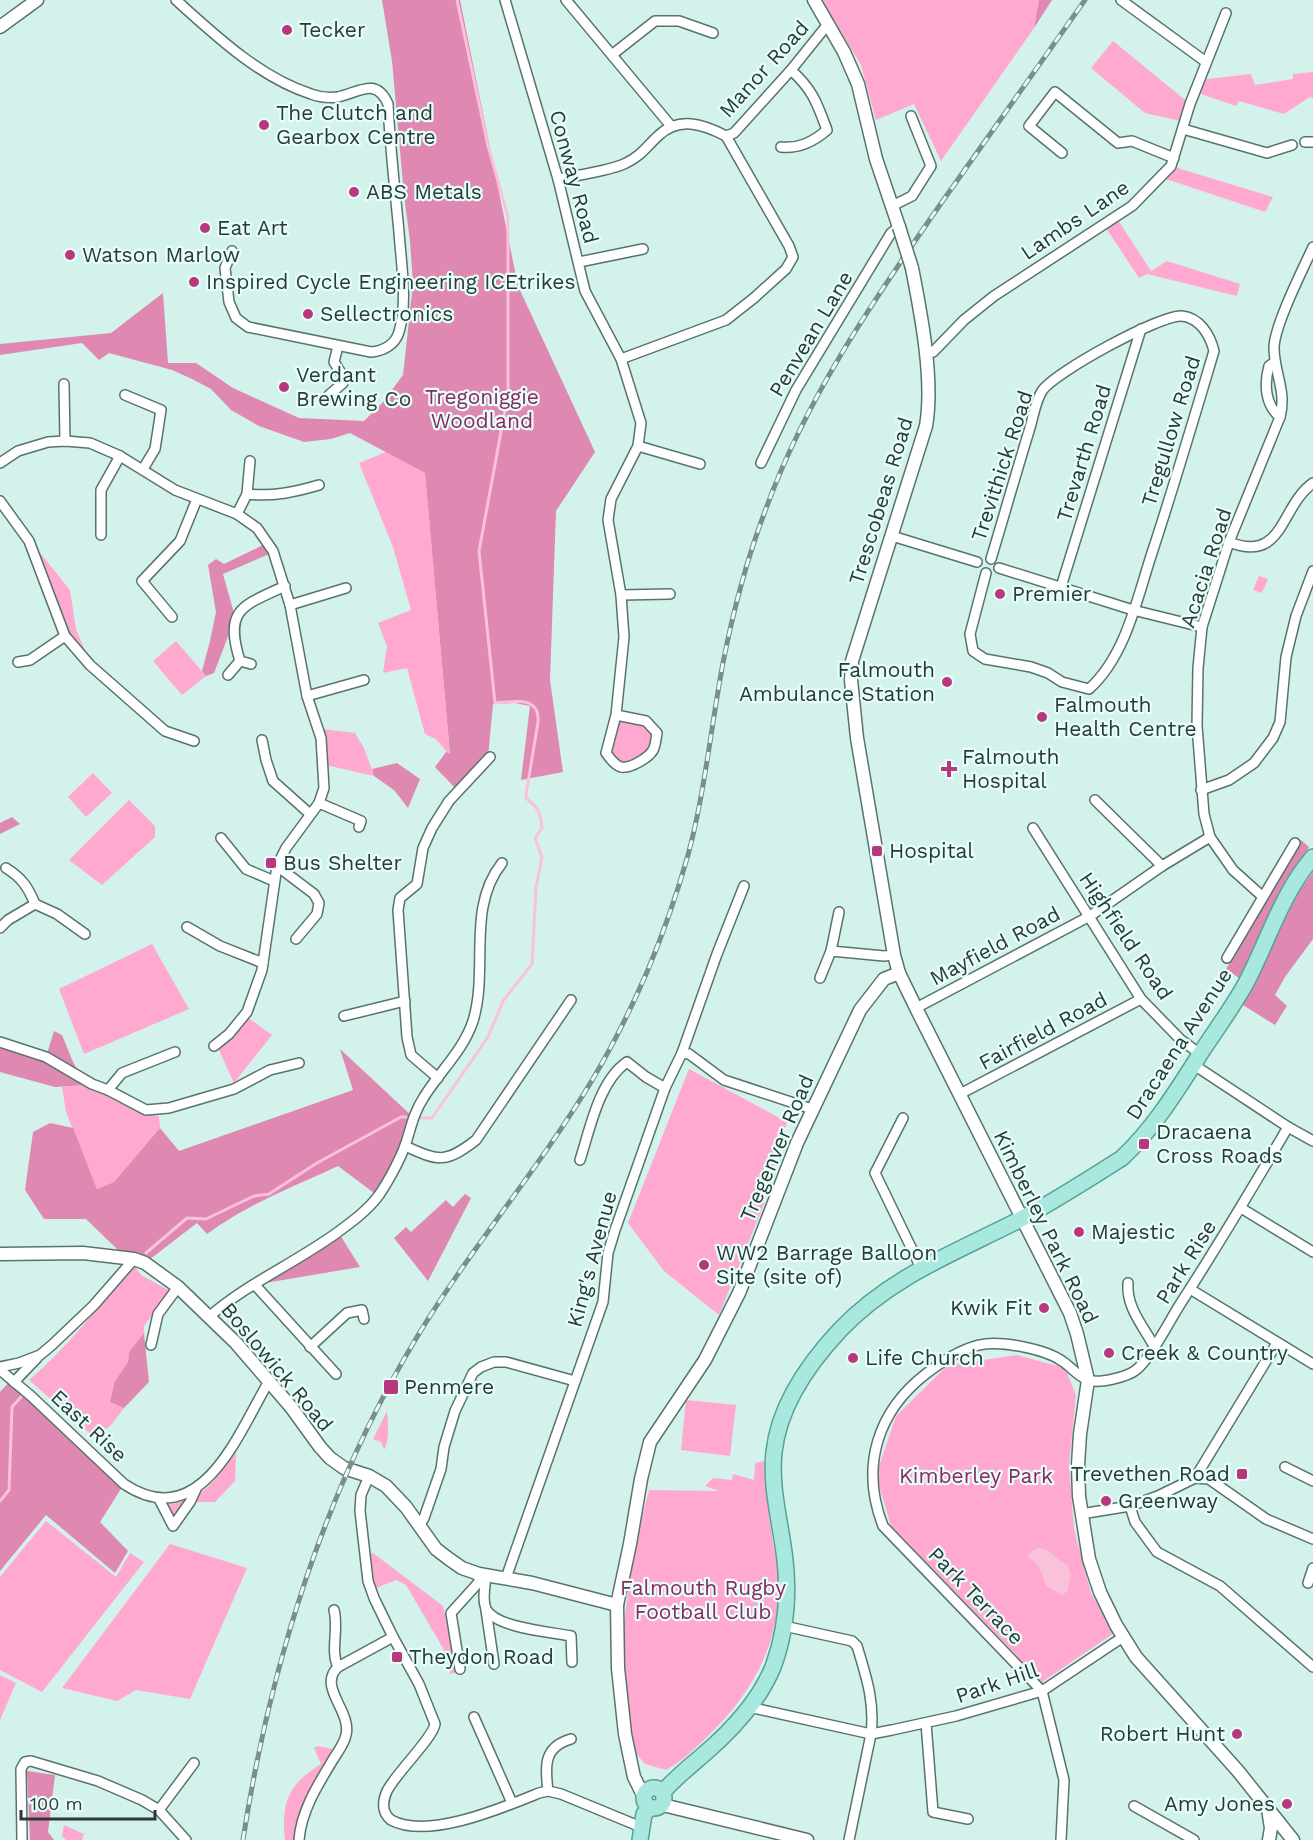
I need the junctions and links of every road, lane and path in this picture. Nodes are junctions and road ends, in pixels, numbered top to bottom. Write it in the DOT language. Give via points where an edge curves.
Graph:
graph roads {
  1 [pos="37,0"];
  2 [pos="177,0"];
  3 [pos="505,0"];
  4 [pos="566,0"];
  5 [pos="814,0"];
  6 [pos="1121,0"];
  7 [pos="1226,13"];
  8 [pos="828,24"];
  9 [pos="0,27"];
  10 [pos="713,33"];
  11 [pos="613,54"];
  12 [pos="1206,62"];
  13 [pos="791,70"];
  14 [pos="911,116"];
  15 [pos="671,126"];
  16 [pos="1182,129"];
  17 [pos="726,136"];
  18 [pos="1292,145"];
  19 [pos="781,147"];
  20 [pos="1062,153"];
  21 [pos="1174,158"];
  22 [pos="558,179"];
  23 [pos="892,206"];
  24 [pos="899,227"];
  25 [pos="1313,247"];
  26 [pos="643,249"];
  27 [pos="232,251"];
  28 [pos="579,262"];
  29 [pos="1141,329"];
  30 [pos="338,346"];
  31 [pos="925,353"];
  32 [pos="621,359"];
  33 [pos="1275,362"];
  34 [pos="64,384"];
  35 [pos="125,395"];
  36 [pos="329,395"];
  37 [pos="1280,417"];
  38 [pos="65,441"];
  39 [pos="638,446"];
  40 [pos="120,456"];
  41 [pos="2,458"];
  42 [pos="250,461"];
  43 [pos="761,463"];
  44 [pos="700,464"];
  45 [pos="144,470"];
  46 [pos="1313,483"];
  47 [pos="319,485"];
  48 [pos="248,494"];
  49 [pos="197,499"];
  50 [pos="0,501"];
  51 [pos="237,514"];
  52 [pos="101,535"];
  53 [pos="892,536"];
  54 [pos="1229,542"];
  55 [pos="991,558"];
  56 [pos="977,562"];
  57 [pos="999,568"];
  58 [pos="1313,571"];
  59 [pos="986,573"];
  60 [pos="285,586"];
  61 [pos="1061,587"];
  62 [pos="346,588"];
  63 [pos="669,594"];
  64 [pos="621,595"];
  65 [pos="290,605"];
  66 [pos="1133,610"];
  67 [pos="172,617"];
  68 [pos="1202,627"];
  69 [pos="65,636"];
  70 [pos="240,661"];
  71 [pos="18,662"];
  72 [pos="252,664"];
  73 [pos="228,675"];
  74 [pos="364,680"];
  75 [pos="307,696"];
  76 [pos="616,715"];
  77 [pos="262,740"];
  78 [pos="194,741"];
  79 [pos="490,757"];
  80 [pos="1200,790"];
  81 [pos="1095,800"];
  82 [pos="319,803"];
  83 [pos="310,814"];
  84 [pos="359,827"];
  85 [pos="1033,828"];
  86 [pos="1210,837"];
  87 [pos="221,838"];
  88 [pos="1295,843"];
  89 [pos="1313,857"];
  90 [pos="502,863"];
  91 [pos="277,866"];
  92 [pos="1162,866"];
  93 [pos="6,868"];
  94 [pos="274,881"];
  95 [pos="744,886"];
  96 [pos="1262,896"];
  97 [pos="35,904"];
  98 [pos="839,912"];
  99 [pos="1090,916"];
  100 [pos="187,927"];
  101 [pos="0,928"];
  102 [pos="86,934"];
  103 [pos="296,939"];
  104 [pos="831,951"];
  105 [pos="894,955"];
  106 [pos="1227,958"];
  107 [pos="263,963"];
  108 [pos="899,972"];
  109 [pos="820,978"];
  110 [pos="1142,999"];
  111 [pos="571,1000"];
  112 [pos="405,1001"];
  113 [pos="916,1008"];
  114 [pos="344,1016"];
  115 [pos="0,1042"];
  116 [pos="214,1046"];
  117 [pos="175,1052"];
  118 [pos="682,1053"];
  119 [pos="1197,1060"];
  120 [pos="299,1063"];
  121 [pos="438,1078"];
  122 [pos="665,1088"];
  123 [pos="108,1089"];
  124 [pos="960,1094"];
  125 [pos="812,1109"];
  126 [pos="903,1118"];
  127 [pos="1288,1127"];
  128 [pos="1313,1141"];
  129 [pos="405,1146"];
  130 [pos="580,1160"];
  131 [pos="1241,1208"];
  132 [pos="1022,1218"];
  133 [pos="1313,1252"];
  134 [pos="0,1254"];
  135 [pos="134,1259"];
  136 [pos="921,1268"];
  137 [pos="1128,1283"];
  138 [pos="255,1285"];
  139 [pos="178,1287"];
  140 [pos="1190,1289"];
  141 [pos="210,1316"];
  142 [pos="364,1319"];
  143 [pos="1277,1343"];
  144 [pos="151,1345"];
  145 [pos="1154,1346"];
  146 [pos="310,1347"];
  147 [pos="40,1355"];
  148 [pos="1313,1364"];
  149 [pos="0,1368"];
  150 [pos="336,1374"];
  151 [pos="1088,1380"];
  152 [pos="269,1381"];
  153 [pos="575,1381"];
  154 [pos="14,1382"];
  155 [pos="1285,1467"];
  156 [pos="369,1476"];
  157 [pos="1195,1478"];
  158 [pos="1313,1481"];
  159 [pos="196,1489"];
  160 [pos="159,1499"];
  161 [pos="1130,1506"];
  162 [pos="1081,1514"];
  163 [pos="419,1526"];
  164 [pos="1313,1539"];
  165 [pos="1313,1568"];
  166 [pos="482,1575"];
  167 [pos="506,1578"];
  168 [pos="1308,1583"];
  169 [pos="617,1605"];
  170 [pos="485,1608"];
  171 [pos="334,1610"];
  172 [pos="784,1626"];
  173 [pos="1123,1636"];
  174 [pos="393,1637"];
  175 [pos="572,1662"];
  176 [pos="494,1664"];
  177 [pos="338,1667"];
  178 [pos="1313,1667"];
  179 [pos="460,1669"];
  180 [pos="1042,1691"];
  181 [pos="749,1707"];
  182 [pos="474,1717"];
  183 [pos="926,1723"];
  184 [pos="871,1734"];
  185 [pos="571,1739"];
  186 [pos="194,1763"];
  187 [pos="548,1791"];
  188 [pos="655,1800"];
  189 [pos="512,1803"];
  190 [pos="1134,1806"];
  191 [pos="1268,1808"];
  192 [pos="159,1810"];
  193 [pos="969,1819"];
  194 [pos="640,1833"];
  195 [pos="22,1840"];
  196 [pos="186,1840"];
  197 [pos="299,1840"];
  198 [pos="807,1840"];
  199 [pos="849,1840"];
  200 [pos="1060,1840"];
  201 [pos="1194,1840"];
  202 [pos="1269,1840"];
  203 [pos="1293,1840"];
  1 -- 9 [label="street"];
  2 -- 30 [label="street" via="278,81 317,96 336,97 365,88 384,94 402,271 399,332 380,351"];
  3 -- 22 [label="street, Conway Road"];
  4 -- 11 [label="street"];
  5 -- 8 [label="street, Trescobeas Road"];
  6 -- 12 [label="street"];
  7 -- 12 [label="street, Lambs Lane"];
  8 -- 13 [label="street, Manor Road"];
  8 -- 23 [label="street, Trescobeas Road" via="858,84"];
  10 -- 11 [label="street" via="679,21 655,21"];
  11 -- 15 [label="street"];
  12 -- 16 [label="street, Lambs Lane"];
  13 -- 17 [label="street, Manor Road" via="734,133"];
  13 -- 19 [label="street" via="815,99 826,130 815,141 793,148"];
  14 -- 23 [label="street" via="932,165 912,196"];
  15 -- 17 [label="street" via="706,126"];
  15 -- 22 [label="street" via="642,154 624,165"];
  16 -- 18 [label="street" via="1267,153"];
  16 -- 21 [label="street, Lambs Lane"];
  17 -- 32 [label="street" via="793,258 786,269 726,320"];
  20 -- 21 [label="street" via="1029,126 1054,92 1118,143 1132,141"];
  21 -- 31 [label="street, Lambs Lane" via="1171,166 1132,206 994,296 933,352"];
  22 -- 28 [label="street, Conway Road"];
  23 -- 24 [label="street, Trescobeas Road"];
  24 -- 31 [label="street, Trescobeas Road, bridge" via="912,268"];
  24 -- 43 [label="street, Penvean Lane" via="891,233 796,390"];
  25 -- 33 [label="street, Acacia Road" via="1276,337"];
  26 -- 28 [label="street"];
  27 -- 30 [label="street" via="225,268 229,302 236,318 248,327"];
  28 -- 32 [label="street, Conway Road" via="585,291"];
  29 -- 55 [label="street, Trevithick Road" via="1068,369 1042,391"];
  29 -- 61 [label="street, Trevarth Road"];
  29 -- 66 [label="street, Tregullow Road" via="1170,316 1183,316 1204,330 1214,351"];
  30 -- 36 [label="street" via="334,362 343,383"];
  31 -- 53 [label="street, Trescobeas Road" via="929,408 926,426"];
  32 -- 39 [label="street, Conway Road" via="640,423"];
  33 -- 37 [label="street, Acacia Road" via="1284,396"];
  33 -- 37 [label="street, Acacia Road" via="1269,366 1266,386"];
  34 -- 38 [label="street"];
  35 -- 45 [label="street" via="161,410 155,449"];
  37 -- 54 [label="street, Acacia Road"];
  38 -- 40 [label="street" via="90,443"];
  38 -- 41 [label="street" via="48,442"];
  39 -- 44 [label="street"];
  39 -- 64 [label="street" via="611,499 608,520"];
  40 -- 45 [label="street"];
  40 -- 52 [label="street" via="101,490"];
  42 -- 48 [label="street"];
  45 -- 49 [label="street"];
  46 -- 54 [label="street" via="1278,532 1262,546 1250,549"];
  47 -- 48 [label="street" via="293,493"];
  48 -- 51 [label="street"];
  49 -- 51 [label="street"];
  49 -- 67 [label="street" via="180,541 142,580"];
  50 -- 69 [label="street" via="30,541"];
  51 -- 60 [label="street" via="257,528 273,551"];
  53 -- 56 [label="street"];
  53 -- 105 [label="street, Trescobeas Road" via="852,661 851,680 857,743"];
  54 -- 68 [label="street, Acacia Road"];
  55 -- 56 [label="street" via="979,558"];
  55 -- 57 [label="street"];
  56 -- 59 [label="street" via="979,570"];
  57 -- 59 [label="street" via="993,574"];
  57 -- 61 [label="street"];
  58 -- 80 [label="street" via="1286,657 1280,722 1273,738 1254,763 1229,780"];
  59 -- 66 [label="street" via="970,634 973,651 985,659 1031,667 1062,682 1089,689 1110,665"];
  60 -- 65 [label="street"];
  60 -- 70 [label="street" via="246,605 234,620"];
  61 -- 66 [label="street"];
  62 -- 65 [label="street"];
  63 -- 64 [label="street"];
  64 -- 76 [label="street" via="624,637"];
  65 -- 75 [label="street"];
  66 -- 68 [label="street"];
  68 -- 80 [label="street, Acacia Road" via="1197,726"];
  69 -- 71 [label="street" via="30,660"];
  69 -- 78 [label="street" via="90,665 165,731"];
  70 -- 72 [label="street"];
  70 -- 73 [label="street"];
  74 -- 75 [label="street"];
  75 -- 82 [label="street" via="321,738 324,788"];
  76 -- 76 [label="street" via="646,721 657,733 649,756 622,768 606,753"];
  77 -- 83 [label="street" via="273,781"];
  79 -- 112 [label="street" via="450,801 432,828 414,887 400,898"];
  80 -- 86 [label="street, Acacia Road"];
  81 -- 92 [label="street"];
  82 -- 83 [label="street"];
  82 -- 84 [label="street" via="361,821"];
  83 -- 91 [label="street"];
  85 -- 99 [label="street, Highfield Road"];
  86 -- 92 [label="street, Mayfield Road"];
  86 -- 96 [label="street, Acacia Road" via="1233,870"];
  87 -- 94 [label="street" via="246,868"];
  88 -- 96 [label="street"];
  89 -- 119 [label="main road, Dracaena Avenue" via="1293,885 1246,984"];
  90 -- 121 [label="street" via="484,896 480,990 472,1022 461,1047"];
  91 -- 94 [label="street"];
  91 -- 103 [label="street" via="314,894 319,903 317,914"];
  92 -- 99 [label="street, Mayfield Road"];
  93 -- 97 [label="street" via="21,878"];
  94 -- 107 [label="street"];
  95 -- 118 [label="street, King's Avenue"];
  96 -- 106 [label="street"];
  97 -- 101 [label="street"];
  97 -- 102 [label="street"];
  98 -- 104 [label="street"];
  99 -- 110 [label="street, Highfield Road"];
  99 -- 113 [label="street, Mayfield Road"];
  100 -- 107 [label="street" via="220,946"];
  104 -- 105 [label="street"];
  104 -- 109 [label="street"];
  105 -- 108 [label="street, Kimberley Park Road"];
  107 -- 116 [label="street" via="247,1012"];
  108 -- 113 [label="street, Kimberley Park Road"];
  108 -- 125 [label="street, Tregenver Road" via="884,979 860,1010"];
  110 -- 119 [label="street, Highfield Road"];
  110 -- 124 [label="street, Fairfield Road"];
  111 -- 129 [label="street" via="476,1140 444,1158 432,1158"];
  112 -- 114 [label="street"];
  112 -- 121 [label="street" via="411,1055"];
  113 -- 124 [label="street, Kimberley Park Road"];
  115 -- 123 [label="street" via="46,1057"];
  117 -- 123 [label="street" via="122,1073"];
  118 -- 122 [label="street, King's Avenue"];
  118 -- 125 [label="street" via="724,1080"];
  119 -- 127 [label="street, Highfield Road"];
  119 -- 132 [label="main road, Dracaena Avenue" via="1150,1130 1122,1158"];
  120 -- 123 [label="street" via="270,1070 234,1089 169,1108 146,1110"];
  121 -- 129 [label="street" via="413,1117"];
  122 -- 130 [label="street" via="627,1062 617,1069 598,1103"];
  122 -- 153 [label="street, King's Avenue" via="615,1230 608,1253 603,1302"];
  124 -- 132 [label="street, Kimberley Park Road"];
  125 -- 169 [label="street, Tregenver Road" via="739,1293 705,1360 650,1442"];
  126 -- 136 [label="street" via="875,1173"];
  127 -- 128 [label="street, Highfield Road"];
  127 -- 131 [label="street, Park Rise"];
  129 -- 138 [label="street" via="378,1196 358,1218"];
  131 -- 133 [label="street"];
  131 -- 140 [label="street, Park Rise"];
  132 -- 136 [label="main road, Dracaena Avenue"];
  132 -- 151 [label="street, Kimberley Park Road" via="1070,1313"];
  134 -- 135 [label="street, Boslowick Road" via="83,1253"];
  135 -- 139 [label="street, Boslowick Road"];
  135 -- 147 [label="street" via="94,1305"];
  136 -- 172 [label="main road, Dracaena Avenue" via="873,1299 840,1330 803,1379 783,1415 774,1453 774,1480 786,1575"];
  137 -- 145 [label="street" via="1131,1306"];
  138 -- 141 [label="street"];
  138 -- 146 [label="street"];
  139 -- 141 [label="street, Boslowick Road"];
  139 -- 144 [label="street" via="158,1314"];
  140 -- 143 [label="street"];
  140 -- 145 [label="street, Park Rise"];
  141 -- 152 [label="street, Boslowick Road"];
  142 -- 146 [label="street" via="362,1310 347,1313"];
  143 -- 148 [label="street"];
  143 -- 157 [label="street"];
  145 -- 151 [label="street, Park Rise" via="1136,1371 1107,1381"];
  146 -- 150 [label="street"];
  147 -- 149 [label="street"];
  147 -- 154 [label="street"];
  149 -- 154 [label="street, East Rise"];
  151 -- 162 [label="street, Kimberley Park Road" via="1078,1465"];
  151 -- 180 [label="street, Park Terrace" via="1060,1359 1016,1344 980,1345 946,1358 913,1383 882,1427 875,1457 873,1485 883,1526"];
  152 -- 156 [label="street, Boslowick Road" via="320,1447 336,1462"];
  152 -- 159 [label="street" via="233,1444"];
  153 -- 163 [label="street" via="506,1362 481,1366 473,1373 455,1411 441,1470"];
  153 -- 167 [label="street, King's Avenue"];
  154 -- 160 [label="street, East Rise" via="124,1484"];
  155 -- 158 [label="street"];
  156 -- 163 [label="street, Boslowick Road" via="392,1490"];
  156 -- 174 [label="street" via="361,1495 363,1549 370,1586"];
  157 -- 161 [label="street"];
  157 -- 164 [label="street" via="1209,1479 1266,1519"];
  159 -- 160 [label="street"];
  159 -- 160 [label="street" via="173,1526"];
  161 -- 162 [label="street"];
  161 -- 178 [label="street" via="1135,1522 1156,1552 1220,1586"];
  162 -- 173 [label="street, Kimberley Park Road" via="1100,1592"];
  163 -- 166 [label="street, Boslowick Road" via="436,1549 462,1568"];
  165 -- 168 [label="street"];
  166 -- 167 [label="street"];
  166 -- 170 [label="street"];
  166 -- 179 [label="street" via="451,1613"];
  167 -- 169 [label="street"];
  169 -- 188 [label="street, Tregenver Road" via="625,1734 634,1777 641,1791"];
  170 -- 175 [label="street" via="501,1621 570,1636"];
  170 -- 176 [label="street"];
  171 -- 177 [label="street" via="334,1655"];
  172 -- 181 [label="main road, Dracaena Avenue" via="772,1669"];
  172 -- 184 [label="street" via="852,1641 857,1646 871,1690"];
  173 -- 180 [label="street, Park Hill"];
  173 -- 191 [label="street, Kimberley Park Road" via="1136,1657"];
  174 -- 177 [label="street"];
  174 -- 189 [label="street" via="435,1724 387,1792 383,1807 388,1818 404,1827 442,1830"];
  177 -- 197 [label="street" via="331,1674 330,1684 348,1721 346,1736 309,1804"];
  180 -- 183 [label="street, Park Hill"];
  180 -- 200 [label="street" via="1064,1780"];
  181 -- 184 [label="street"];
  181 -- 188 [label="main road, Dracaena Avenue"];
  182 -- 189 [label="street"];
  183 -- 184 [label="street, Park Hill"];
  183 -- 193 [label="street" via="933,1812"];
  184 -- 199 [label="street"];
  185 -- 187 [label="street" via="558,1744 547,1759"];
  186 -- 192 [label="street"];
  187 -- 189 [label="street"];
  187 -- 194 [label="street" via="577,1800"];
  188 -- 194 [label="main road, Dracaena Avenue" via="644,1814"];
  188 -- 198 [label="street"];
  190 -- 201 [label="street"];
  191 -- 202 [label="street"];
  191 -- 203 [label="street, Kimberley Park Road"];
  192 -- 195 [label="street" via="98,1781 25,1762 21,1769"];
  192 -- 196 [label="street"];
}
